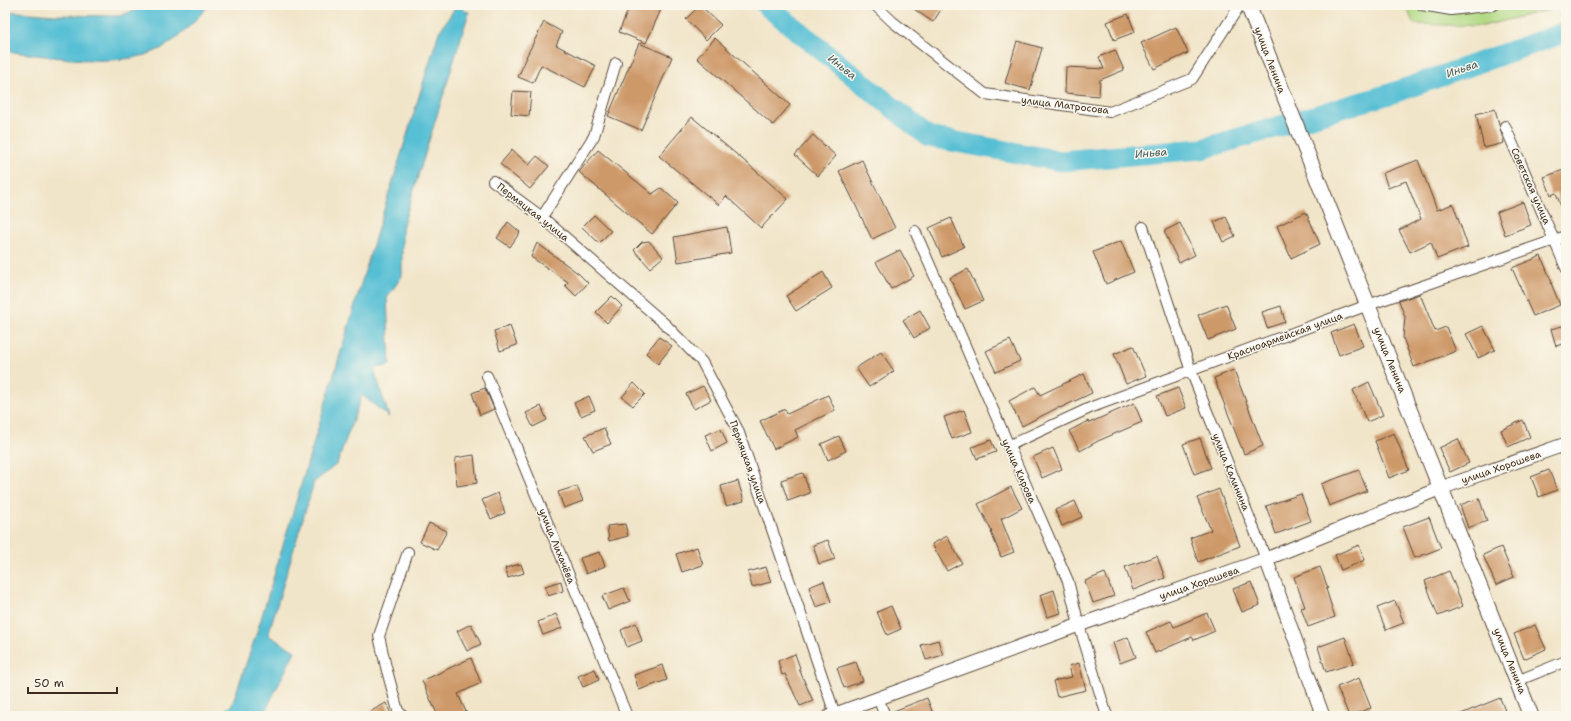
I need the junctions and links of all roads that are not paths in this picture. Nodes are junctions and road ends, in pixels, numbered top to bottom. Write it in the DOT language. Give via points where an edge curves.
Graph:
graph roads {
  1 [pos="875,5"];
  2 [pos="1240,5"];
  3 [pos="1248,5"];
  4 [pos="1422,5"];
  5 [pos="1494,5"];
  6 [pos="616,63"];
  7 [pos="1505,126"];
  8 [pos="493,181"];
  9 [pos="542,217"];
  10 [pos="1143,227"];
  11 [pos="915,231"];
  12 [pos="1566,236"];
  13 [pos="1555,239"];
  14 [pos="1566,268"];
  15 [pos="1368,306"];
  16 [pos="1191,372"];
  17 [pos="488,376"];
  18 [pos="1566,444"];
  19 [pos="1008,446"];
  20 [pos="1441,488"];
  21 [pos="408,552"];
  22 [pos="1266,559"];
  23 [pos="1080,625"];
  24 [pos="1566,661"];
  25 [pos="1517,681"];
  26 [pos="878,698"];
  27 [pos="833,715"];
  28 [pos="403,716"];
  29 [pos="627,716"];
  30 [pos="885,716"];
  31 [pos="1107,716"];
  32 [pos="1323,716"];
  33 [pos="1531,716"];
  1 -- 2 [label="street, улица Матросова" via="985,94 1110,112 1192,79"];
  3 -- 15 [label="main road, улица Ленина"];
  4 -- 5 [label="street" via="1450,10"];
  6 -- 9 [label="street" via="594,136"];
  7 -- 13 [label="street, Советская улица"];
  8 -- 9 [label="street, Пермяцкая улица"];
  9 -- 27 [label="street, Пермяцкая улица" via="665,324 702,362 738,430"];
  10 -- 16 [label="street, улица Калинина"];
  11 -- 19 [label="street, улица Кирова"];
  12 -- 13 [label="street, Красноармейская улица"];
  13 -- 14 [label="street, Советская улица"];
  13 -- 15 [label="street, Красноармейская улица"];
  15 -- 16 [label="street, Красноармейская улица"];
  15 -- 20 [label="main road, улица Ленина"];
  16 -- 19 [label="street, Красноармейская улица" via="1092,407"];
  16 -- 22 [label="street, улица Калинина"];
  17 -- 29 [label="street, улица Лихачёва"];
  18 -- 20 [label="street, улица Хорошева"];
  19 -- 23 [label="street, улица Кирова" via="1068,582"];
  20 -- 22 [label="street, улица Хорошева"];
  20 -- 25 [label="main road, улица Ленина"];
  21 -- 28 [label="street" via="380,636 398,711"];
  22 -- 23 [label="street, улица Хорошева"];
  22 -- 32 [label="street, улица Калинина"];
  23 -- 26 [label="street, улица Хорошева"];
  23 -- 31 [label="street, улица Кирова"];
  24 -- 25 [label="street"];
  25 -- 33 [label="main road, улица Ленина"];
  26 -- 27 [label="street, улица Хорошева"];
  26 -- 30 [label="street"];
}
